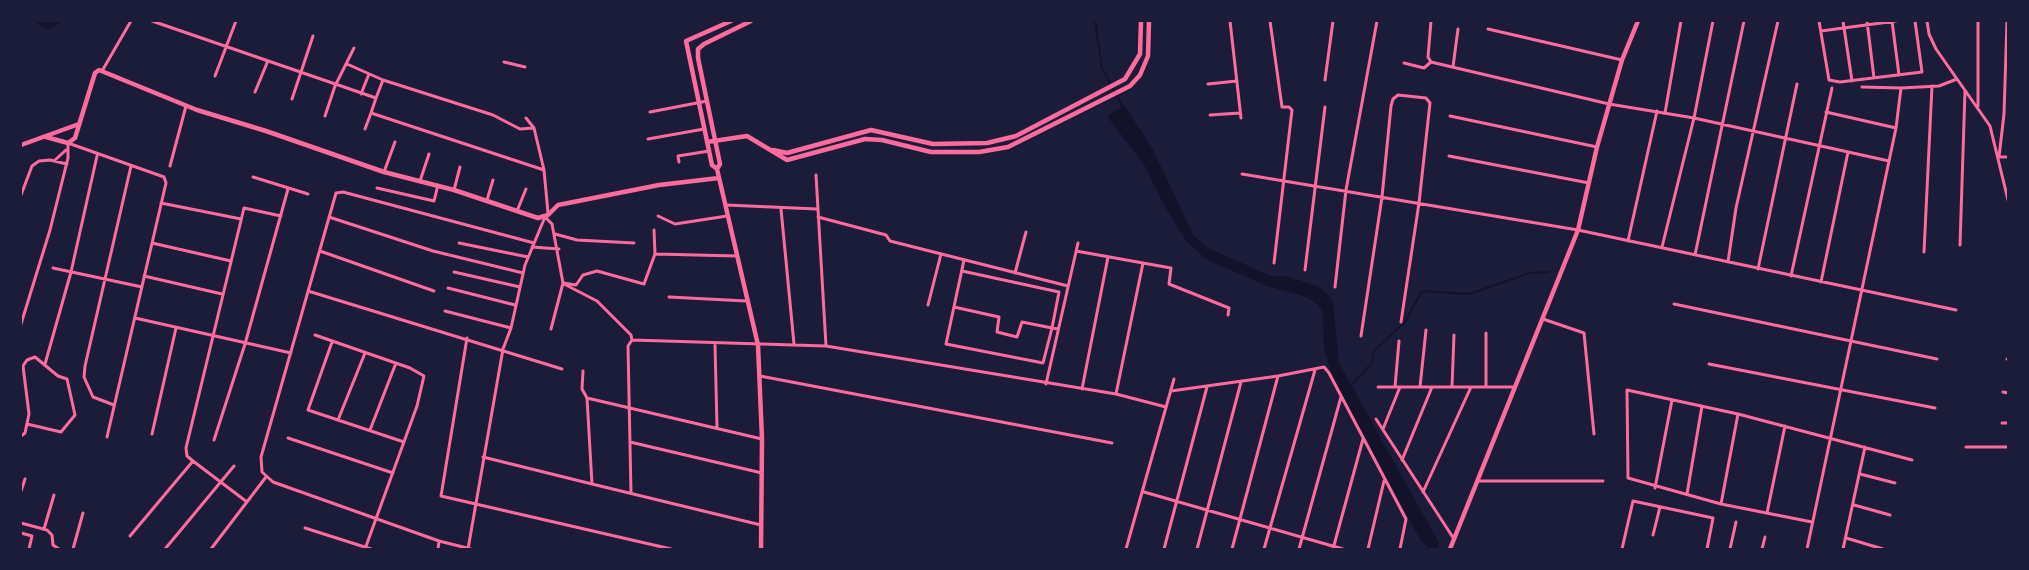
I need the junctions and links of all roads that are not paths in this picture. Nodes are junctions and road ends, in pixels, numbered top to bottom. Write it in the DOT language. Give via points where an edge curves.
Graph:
graph roads {
  1 [pos="131,21"];
  2 [pos="152,21"];
  3 [pos="236,21"];
  4 [pos="731,21"];
  5 [pos="751,21"];
  6 [pos="1141,21"];
  7 [pos="1149,21"];
  8 [pos="1230,21"];
  9 [pos="1270,21"];
  10 [pos="1333,21"];
  11 [pos="1377,21"];
  12 [pos="1431,21"];
  13 [pos="1638,21"];
  14 [pos="1681,21"];
  15 [pos="1713,21"];
  16 [pos="1744,21"];
  17 [pos="1778,21"];
  18 [pos="1819,21"];
  19 [pos="1844,21"];
  20 [pos="1894,21"];
  21 [pos="1915,21"];
  22 [pos="1927,21"];
  23 [pos="1978,21"];
  24 [pos="2007,21"];
  25 [pos="1867,23"];
  26 [pos="1844,28"];
  27 [pos="1458,29"];
  28 [pos="1488,29"];
  29 [pos="1820,31"];
  30 [pos="314,36"];
  31 [pos="226,48"];
  32 [pos="354,48"];
  33 [pos="1622,60"];
  34 [pos="504,62"];
  35 [pos="1431,62"];
  36 [pos="268,63"];
  37 [pos="1404,63"];
  38 [pos="346,64"];
  39 [pos="525,67"];
  40 [pos="1453,67"];
  41 [pos="102,71"];
  42 [pos="300,74"];
  43 [pos="369,74"];
  44 [pos="1899,75"];
  45 [pos="215,76"];
  46 [pos="1874,78"];
  47 [pos="1957,79"];
  48 [pos="383,80"];
  49 [pos="1324,80"];
  50 [pos="1237,81"];
  51 [pos="1852,81"];
  52 [pos="1208,84"];
  53 [pos="1797,84"];
  54 [pos="335,86"];
  55 [pos="1932,86"];
  56 [pos="1862,87"];
  57 [pos="1832,88"];
  58 [pos="1902,88"];
  59 [pos="1965,90"];
  60 [pos="255,92"];
  61 [pos="361,94"];
  62 [pos="376,98"];
  63 [pos="292,99"];
  64 [pos="709,100"];
  65 [pos="698,102"];
  66 [pos="1609,104"];
  67 [pos="186,106"];
  68 [pos="1978,106"];
  69 [pos="1326,107"];
  70 [pos="1657,111"];
  71 [pos="650,112"];
  72 [pos="1826,112"];
  73 [pos="371,113"];
  74 [pos="1240,113"];
  75 [pos="1665,113"];
  76 [pos="1210,115"];
  77 [pos="325,116"];
  78 [pos="1450,116"];
  79 [pos="526,118"];
  80 [pos="1241,118"];
  81 [pos="1694,118"];
  82 [pos="79,124"];
  83 [pos="1722,125"];
  84 [pos="534,128"];
  85 [pos="1896,128"];
  86 [pos="365,129"];
  87 [pos="704,129"];
  88 [pos="1754,132"];
  89 [pos="46,137"];
  90 [pos="1784,138"];
  91 [pos="648,139"];
  92 [pos="716,140"];
  93 [pos="395,142"];
  94 [pos="707,142"];
  95 [pos="68,143"];
  96 [pos="21,145"];
  97 [pos="1817,145"];
  98 [pos="1597,147"];
  99 [pos="766,149"];
  100 [pos="67,150"];
  101 [pos="709,151"];
  102 [pos="1848,152"];
  103 [pos="429,154"];
  104 [pos="97,156"];
  105 [pos="1449,156"];
  106 [pos="1999,157"];
  107 [pos="2008,157"];
  108 [pos="55,160"];
  109 [pos="1889,160"];
  110 [pos="679,162"];
  111 [pos="67,164"];
  112 [pos="131,166"];
  113 [pos="170,166"];
  114 [pos="460,167"];
  115 [pos="717,169"];
  116 [pos="544,170"];
  117 [pos="384,172"];
  118 [pos="1242,174"];
  119 [pos="816,175"];
  120 [pos="253,177"];
  121 [pos="719,178"];
  122 [pos="493,180"];
  123 [pos="420,181"];
  124 [pos="1285,181"];
  125 [pos="1589,183"];
  126 [pos="438,185"];
  127 [pos="1314,186"];
  128 [pos="377,188"];
  129 [pos="288,189"];
  130 [pos="526,189"];
  131 [pos="454,190"];
  132 [pos="1346,190"];
  133 [pos="308,194"];
  134 [pos="21,195"];
  135 [pos="1382,197"];
  136 [pos="487,200"];
  137 [pos="2008,200"];
  138 [pos="161,203"];
  139 [pos="1419,203"];
  140 [pos="724,205"];
  141 [pos="781,208"];
  142 [pos="817,209"];
  143 [pos="517,211"];
  144 [pos="280,216"];
  145 [pos="546,216"];
  146 [pos="658,216"];
  147 [pos="727,216"];
  148 [pos="329,217"];
  149 [pos="818,217"];
  150 [pos="241,219"];
  151 [pos="654,230"];
  152 [pos="1578,230"];
  153 [pos="1026,232"];
  154 [pos="555,234"];
  155 [pos="1628,241"];
  156 [pos="152,243"];
  157 [pos="459,243"];
  158 [pos="634,243"];
  159 [pos="1078,243"];
  160 [pos="533,245"];
  161 [pos="1960,245"];
  162 [pos="1662,248"];
  163 [pos="559,249"];
  164 [pos="320,251"];
  165 [pos="1076,251"];
  166 [pos="1924,252"];
  167 [pos="655,254"];
  168 [pos="940,254"];
  169 [pos="1695,255"];
  170 [pos="737,256"];
  171 [pos="528,257"];
  172 [pos="1107,257"];
  173 [pos="964,260"];
  174 [pos="231,261"];
  175 [pos="1728,262"];
  176 [pos="1143,263"];
  177 [pos="1274,263"];
  178 [pos="53,268"];
  179 [pos="1758,269"];
  180 [pos="1305,270"];
  181 [pos="962,271"];
  182 [pos="70,272"];
  183 [pos="454,272"];
  184 [pos="523,273"];
  185 [pos="1015,273"];
  186 [pos="144,276"];
  187 [pos="1791,276"];
  188 [pos="106,280"];
  189 [pos="1821,282"];
  190 [pos="563,283"];
  191 [pos="1068,286"];
  192 [pos="142,287"];
  193 [pos="520,287"];
  194 [pos="1335,287"];
  195 [pos="448,288"];
  196 [pos="308,291"];
  197 [pos="434,291"];
  198 [pos="1861,291"];
  199 [pos="222,294"];
  200 [pos="669,297"];
  201 [pos="746,301"];
  202 [pos="1674,304"];
  203 [pos="515,305"];
  204 [pos="928,305"];
  205 [pos="954,307"];
  206 [pos="1956,310"];
  207 [pos="445,311"];
  208 [pos="1228,315"];
  209 [pos="135,318"];
  210 [pos="1543,319"];
  211 [pos="1401,322"];
  212 [pos="21,324"];
  213 [pos="176,328"];
  214 [pos="512,328"];
  215 [pos="551,328"];
  216 [pos="1052,328"];
  217 [pos="1058,330"];
  218 [pos="1426,330"];
  219 [pos="1486,333"];
  220 [pos="315,335"];
  221 [pos="1454,335"];
  222 [pos="1361,336"];
  223 [pos="212,337"];
  224 [pos="467,338"];
  225 [pos="632,340"];
  226 [pos="1400,341"];
  227 [pos="332,342"];
  228 [pos="1850,342"];
  229 [pos="245,344"];
  230 [pos="716,345"];
  231 [pos="758,345"];
  232 [pos="794,345"];
  233 [pos="826,346"];
  234 [pos="503,349"];
  235 [pos="291,353"];
  236 [pos="365,353"];
  237 [pos="1937,359"];
  238 [pos="396,363"];
  239 [pos="45,364"];
  240 [pos="1708,364"];
  241 [pos="562,369"];
  242 [pos="1315,370"];
  243 [pos="583,371"];
  244 [pos="759,376"];
  245 [pos="1278,376"];
  246 [pos="1174,379"];
  247 [pos="1241,382"];
  248 [pos="1046,384"];
  249 [pos="1207,387"];
  250 [pos="1378,387"];
  251 [pos="1395,387"];
  252 [pos="1400,387"];
  253 [pos="1420,387"];
  254 [pos="1432,387"];
  255 [pos="1452,387"];
  256 [pos="1471,387"];
  257 [pos="1486,387"];
  258 [pos="1515,387"];
  259 [pos="1841,388"];
  260 [pos="1082,389"];
  261 [pos="1171,391"];
  262 [pos="1116,394"];
  263 [pos="1341,397"];
  264 [pos="587,398"];
  265 [pos="1672,400"];
  266 [pos="114,405"];
  267 [pos="1166,406"];
  268 [pos="1702,406"];
  269 [pos="630,408"];
  270 [pos="1935,408"];
  271 [pos="1738,414"];
  272 [pos="1376,419"];
  273 [pos="338,420"];
  274 [pos="2002,423"];
  275 [pos="2008,423"];
  276 [pos="27,424"];
  277 [pos="1785,426"];
  278 [pos="717,428"];
  279 [pos="1383,429"];
  280 [pos="370,430"];
  281 [pos="152,434"];
  282 [pos="1594,434"];
  283 [pos="21,436"];
  284 [pos="107,437"];
  285 [pos="1363,437"];
  286 [pos="1830,437"];
  287 [pos="288,438"];
  288 [pos="762,439"];
  289 [pos="214,440"];
  290 [pos="404,442"];
  291 [pos="630,442"];
  292 [pos="1112,443"];
  293 [pos="1865,447"];
  294 [pos="1966,447"];
  295 [pos="2008,447"];
  296 [pos="483,457"];
  297 [pos="1402,460"];
  298 [pos="1912,460"];
  299 [pos="193,461"];
  300 [pos="234,466"];
  301 [pos="393,473"];
  302 [pos="762,473"];
  303 [pos="1860,474"];
  304 [pos="266,477"];
  305 [pos="25,479"];
  306 [pos="1385,479"];
  307 [pos="221,481"];
  308 [pos="1476,481"];
  309 [pos="1603,481"];
  310 [pos="1895,483"];
  311 [pos="592,484"];
  312 [pos="1655,488"];
  313 [pos="21,491"];
  314 [pos="1144,492"];
  315 [pos="1423,492"];
  316 [pos="631,493"];
  317 [pos="1687,494"];
  318 [pos="54,495"];
  319 [pos="1176,501"];
  320 [pos="248,502"];
  321 [pos="477,503"];
  322 [pos="1721,504"];
  323 [pos="1853,505"];
  324 [pos="1660,507"];
  325 [pos="1208,510"];
  326 [pos="83,513"];
  327 [pos="1767,513"];
  328 [pos="1890,515"];
  329 [pos="376,519"];
  330 [pos="1240,519"];
  331 [pos="1736,522"];
  332 [pos="1812,522"];
  333 [pos="21,523"];
  334 [pos="761,526"];
  335 [pos="305,528"];
  336 [pos="1270,528"];
  337 [pos="44,529"];
  338 [pos="21,533"];
  339 [pos="1653,535"];
  340 [pos="130,536"];
  341 [pos="1303,537"];
  342 [pos="1765,537"];
  343 [pos="1846,538"];
  344 [pos="438,541"];
  345 [pos="1452,544"];
  346 [pos="365,548"];
  347 [pos="1334,548"];
  348 [pos="29,549"];
  349 [pos="60,549"];
  350 [pos="73,549"];
  351 [pos="165,549"];
  352 [pos="211,549"];
  353 [pos="371,549"];
  354 [pos="438,549"];
  355 [pos="469,549"];
  356 [pos="671,549"];
  357 [pos="761,549"];
  358 [pos="1126,549"];
  359 [pos="1164,549"];
  360 [pos="1197,549"];
  361 [pos="1232,549"];
  362 [pos="1264,549"];
  363 [pos="1299,549"];
  364 [pos="1343,549"];
  365 [pos="1368,549"];
  366 [pos="1400,549"];
  367 [pos="1622,549"];
  368 [pos="1707,549"];
  369 [pos="1730,549"];
  370 [pos="1762,549"];
  371 [pos="1807,549"];
  372 [pos="1844,549"];
  373 [pos="1883,549"];
  1 -- 41 [label="street"];
  2 -- 31 [label="street"];
  3 -- 31 [label="street"];
  4 -- 65 [label="street" via="686,41"];
  5 -- 64 [label="street" via="698,50"];
  6 -- 99 [label="street" via="1140,54 1125,79 1016,136 995,142 933,144 871,130 787,153"];
  7 -- 99 [label="street" via="1148,56 1130,86 1019,143 988,151 931,152 871,139 787,160"];
  8 -- 50 [label="street"];
  9 -- 124 [label="street" via="1282,107 1292,110"];
  10 -- 49 [label="street"];
  11 -- 132 [label="street"];
  12 -- 35 [label="street"];
  13 -- 33 [label="street"];
  14 -- 75 [label="street"];
  15 -- 81 [label="street"];
  16 -- 83 [label="street"];
  17 -- 88 [label="street"];
  18 -- 29 [label="street"];
  19 -- 26 [label="street"];
  20 -- 25 [label="street"];
  20 -- 44 [label="street"];
  21 -- 44 [label="street" via="1922,72"];
  22 -- 47 [label="street" via="1936,49"];
  23 -- 68 [label="street"];
  24 -- 106 [label="street"];
  25 -- 26 [label="street"];
  25 -- 46 [label="street"];
  26 -- 29 [label="street"];
  26 -- 51 [label="street"];
  27 -- 40 [label="street"];
  28 -- 33 [label="street"];
  29 -- 51 [label="street" via="1829,81"];
  30 -- 42 [label="street"];
  31 -- 36 [label="street"];
  31 -- 45 [label="street"];
  32 -- 38 [label="street"];
  33 -- 66 [label="street"];
  34 -- 39 [label="street"];
  35 -- 37 [label="street" via="1424,68"];
  35 -- 40 [label="street"];
  36 -- 42 [label="street"];
  36 -- 60 [label="street"];
  38 -- 43 [label="street"];
  38 -- 54 [label="street"];
  40 -- 66 [label="street"];
  41 -- 67 [label="street"];
  41 -- 82 [label="street" via="95,73"];
  42 -- 54 [label="street"];
  42 -- 63 [label="street"];
  43 -- 48 [label="street"];
  43 -- 61 [label="street"];
  44 -- 46 [label="street"];
  46 -- 51 [label="street"];
  47 -- 55 [label="street"];
  47 -- 59 [label="street"];
  48 -- 62 [label="street"];
  48 -- 84 [label="street" via="493,115 520,129"];
  50 -- 52 [label="street"];
  50 -- 74 [label="street"];
  53 -- 90 [label="street"];
  54 -- 61 [label="street"];
  54 -- 77 [label="street"];
  55 -- 58 [label="street"];
  55 -- 166 [label="street"];
  56 -- 58 [label="street"];
  57 -- 72 [label="street"];
  58 -- 85 [label="street"];
  59 -- 68 [label="street"];
  59 -- 161 [label="street"];
  61 -- 62 [label="street"];
  62 -- 73 [label="street"];
  64 -- 65 [label="street"];
  64 -- 92 [label="street"];
  65 -- 71 [label="street"];
  65 -- 87 [label="street"];
  66 -- 70 [label="street"];
  66 -- 98 [label="street"];
  67 -- 113 [label="street"];
  67 -- 117 [label="street"];
  68 -- 106 [label="street" via="1990,126"];
  69 -- 127 [label="street"];
  70 -- 75 [label="street"];
  70 -- 155 [label="street"];
  72 -- 85 [label="street"];
  72 -- 97 [label="street"];
  73 -- 86 [label="street"];
  73 -- 116 [label="street"];
  74 -- 76 [label="street"];
  74 -- 80 [label="street"];
  75 -- 81 [label="street"];
  78 -- 98 [label="street"];
  79 -- 84 [label="street"];
  81 -- 83 [label="street"];
  81 -- 162 [label="street"];
  82 -- 89 [label="street"];
  82 -- 95 [label="street" via="75,138"];
  83 -- 88 [label="street"];
  83 -- 169 [label="street"];
  84 -- 116 [label="street"];
  85 -- 109 [label="street"];
  87 -- 91 [label="street"];
  87 -- 94 [label="street"];
  88 -- 90 [label="street"];
  88 -- 175 [label="street"];
  89 -- 95 [label="street"];
  89 -- 96 [label="street"];
  90 -- 97 [label="street"];
  90 -- 179 [label="street"];
  92 -- 94 [label="street"];
  92 -- 99 [label="street" via="747,136"];
  92 -- 115 [label="street" via="720,164"];
  93 -- 117 [label="street"];
  94 -- 101 [label="street"];
  95 -- 100 [label="street"];
  95 -- 104 [label="street"];
  97 -- 102 [label="street"];
  97 -- 187 [label="street"];
  98 -- 125 [label="street"];
  100 -- 108 [label="street"];
  100 -- 111 [label="street"];
  101 -- 110 [label="street" via="678,156"];
  101 -- 115 [label="street"];
  102 -- 109 [label="street"];
  102 -- 189 [label="street"];
  103 -- 123 [label="street"];
  104 -- 112 [label="street"];
  104 -- 182 [label="street"];
  105 -- 125 [label="street"];
  106 -- 107 [label="street"];
  106 -- 137 [label="street"];
  108 -- 111 [label="street"];
  108 -- 134 [label="street" via="39,161 32,166"];
  109 -- 198 [label="street"];
  111 -- 212 [label="street"];
  112 -- 138 [label="street" via="164,177"];
  112 -- 188 [label="street"];
  114 -- 131 [label="street"];
  115 -- 121 [label="street"];
  116 -- 145 [label="street"];
  117 -- 123 [label="street"];
  118 -- 124 [label="street"];
  119 -- 142 [label="street"];
  120 -- 129 [label="street"];
  121 -- 140 [label="street"];
  121 -- 145 [label="street" via="665,184 558,205"];
  122 -- 136 [label="street"];
  123 -- 126 [label="street"];
  124 -- 127 [label="street"];
  124 -- 177 [label="street"];
  125 -- 152 [label="street"];
  126 -- 128 [label="street" via="434,201"];
  126 -- 131 [label="street"];
  127 -- 132 [label="street"];
  127 -- 180 [label="street"];
  129 -- 133 [label="street"];
  129 -- 144 [label="street"];
  130 -- 143 [label="street"];
  131 -- 136 [label="street"];
  132 -- 135 [label="street"];
  132 -- 194 [label="street"];
  135 -- 139 [label="street"];
  135 -- 139 [label="street" via="1393,99 1398,95 1426,98 1430,103"];
  135 -- 222 [label="street"];
  136 -- 143 [label="street"];
  138 -- 150 [label="street"];
  138 -- 156 [label="street"];
  139 -- 152 [label="street"];
  139 -- 211 [label="street"];
  140 -- 141 [label="street"];
  140 -- 147 [label="street"];
  141 -- 142 [label="street"];
  141 -- 232 [label="street"];
  142 -- 149 [label="street"];
  143 -- 145 [label="street" via="538,218"];
  144 -- 150 [label="street" via="244,208"];
  144 -- 229 [label="street"];
  145 -- 154 [label="street"];
  145 -- 160 [label="street"];
  146 -- 147 [label="street" via="675,224"];
  147 -- 170 [label="street"];
  148 -- 160 [label="street" via="339,192"];
  148 -- 164 [label="street"];
  148 -- 184 [label="street" via="433,251"];
  149 -- 168 [label="street"];
  149 -- 233 [label="street"];
  150 -- 174 [label="street"];
  151 -- 167 [label="street"];
  152 -- 155 [label="street"];
  152 -- 210 [label="street"];
  153 -- 185 [label="street"];
  154 -- 158 [label="street" via="577,240"];
  154 -- 163 [label="street"];
  155 -- 162 [label="street"];
  156 -- 174 [label="street"];
  156 -- 186 [label="street"];
  157 -- 171 [label="street"];
  159 -- 165 [label="street"];
  160 -- 163 [label="street"];
  160 -- 171 [label="street"];
  162 -- 169 [label="street"];
  163 -- 190 [label="street"];
  164 -- 196 [label="street"];
  164 -- 197 [label="street"];
  165 -- 172 [label="street"];
  165 -- 191 [label="street"];
  167 -- 170 [label="street"];
  167 -- 190 [label="street" via="644,284 597,271 583,275 576,285"];
  168 -- 173 [label="street"];
  168 -- 204 [label="street"];
  169 -- 175 [label="street"];
  170 -- 201 [label="street"];
  171 -- 184 [label="street"];
  172 -- 176 [label="street"];
  172 -- 260 [label="street"];
  173 -- 181 [label="street"];
  173 -- 185 [label="street"];
  174 -- 199 [label="street"];
  175 -- 179 [label="street"];
  176 -- 208 [label="street" via="1171,268 1169,284 1229,308"];
  176 -- 262 [label="street"];
  178 -- 182 [label="street"];
  179 -- 187 [label="street"];
  181 -- 205 [label="street"];
  181 -- 216 [label="street" via="1059,292"];
  182 -- 188 [label="street"];
  182 -- 239 [label="street"];
  183 -- 193 [label="street"];
  184 -- 193 [label="street"];
  185 -- 191 [label="street"];
  186 -- 192 [label="street"];
  186 -- 199 [label="street"];
  187 -- 189 [label="street"];
  188 -- 192 [label="street"];
  188 -- 266 [label="street" via="84,377 93,398"];
  189 -- 198 [label="street"];
  190 -- 215 [label="street"];
  190 -- 225 [label="street" via="597,301 632,335"];
  191 -- 217 [label="street"];
  192 -- 209 [label="street"];
  193 -- 203 [label="street"];
  195 -- 203 [label="street"];
  196 -- 224 [label="street"];
  196 -- 235 [label="street"];
  198 -- 206 [label="street"];
  198 -- 228 [label="street"];
  199 -- 223 [label="street"];
  200 -- 201 [label="street"];
  201 -- 231 [label="street"];
  202 -- 228 [label="street"];
  203 -- 214 [label="street"];
  205 -- 216 [label="street" via="999,317 997,332 1017,337 1022,322"];
  205 -- 216 [label="street" via="946,344 1043,363"];
  207 -- 214 [label="street"];
  209 -- 213 [label="street"];
  209 -- 266 [label="street"];
  210 -- 258 [label="street"];
  210 -- 282 [label="street" via="1584,333"];
  213 -- 223 [label="street"];
  213 -- 281 [label="street"];
  214 -- 234 [label="street"];
  216 -- 217 [label="street"];
  217 -- 248 [label="street"];
  218 -- 253 [label="street"];
  219 -- 257 [label="street"];
  220 -- 227 [label="street"];
  221 -- 255 [label="street"];
  223 -- 229 [label="street"];
  223 -- 299 [label="street" via="186,447 187,456"];
  224 -- 234 [label="street"];
  224 -- 321 [label="street" via="441,496"];
  225 -- 230 [label="street"];
  225 -- 269 [label="street" via="628,346"];
  226 -- 251 [label="street"];
  227 -- 236 [label="street"];
  227 -- 273 [label="street" via="308,410"];
  228 -- 237 [label="street"];
  228 -- 259 [label="street"];
  229 -- 235 [label="street"];
  229 -- 289 [label="street"];
  230 -- 231 [label="street"];
  230 -- 278 [label="street"];
  231 -- 232 [label="street"];
  231 -- 244 [label="street"];
  232 -- 233 [label="street"];
  233 -- 248 [label="street"];
  234 -- 241 [label="street"];
  234 -- 296 [label="street"];
  235 -- 304 [label="street" via="261,457"];
  236 -- 238 [label="street"];
  236 -- 273 [label="street"];
  238 -- 280 [label="street"];
  238 -- 290 [label="street" via="424,376"];
  239 -- 276 [label="street" via="35,357 24,363"];
  239 -- 276 [label="street" via="67,379 75,415 61,432"];
  240 -- 259 [label="street"];
  242 -- 245 [label="street"];
  242 -- 263 [label="street" via="1324,368"];
  242 -- 336 [label="street"];
  243 -- 264 [label="street" via="582,389"];
  244 -- 288 [label="street"];
  244 -- 292 [label="street"];
  245 -- 247 [label="street"];
  245 -- 330 [label="street"];
  246 -- 261 [label="street"];
  247 -- 249 [label="street"];
  247 -- 325 [label="street"];
  248 -- 260 [label="street"];
  249 -- 261 [label="street"];
  249 -- 319 [label="street"];
  250 -- 251 [label="street"];
  251 -- 252 [label="street"];
  252 -- 253 [label="street"];
  252 -- 279 [label="street"];
  253 -- 254 [label="street"];
  254 -- 255 [label="street"];
  254 -- 297 [label="street"];
  255 -- 256 [label="street"];
  256 -- 257 [label="street"];
  256 -- 315 [label="street"];
  257 -- 258 [label="street"];
  258 -- 308 [label="street"];
  259 -- 270 [label="street"];
  259 -- 286 [label="street"];
  260 -- 262 [label="street"];
  261 -- 267 [label="street"];
  262 -- 267 [label="street"];
  263 -- 285 [label="street"];
  263 -- 341 [label="street"];
  264 -- 269 [label="street"];
  264 -- 311 [label="street"];
  265 -- 268 [label="street"];
  265 -- 312 [label="street"];
  265 -- 312 [label="street" via="1627,390 1628,478"];
  266 -- 284 [label="street"];
  267 -- 314 [label="street"];
  268 -- 271 [label="street"];
  268 -- 317 [label="street"];
  269 -- 278 [label="street"];
  269 -- 291 [label="street"];
  271 -- 277 [label="street"];
  271 -- 322 [label="street"];
  272 -- 279 [label="street"];
  273 -- 280 [label="street"];
  274 -- 275 [label="street"];
  276 -- 283 [label="street"];
  277 -- 286 [label="street"];
  277 -- 327 [label="street"];
  278 -- 288 [label="street"];
  279 -- 297 [label="street"];
  280 -- 290 [label="street"];
  285 -- 306 [label="street"];
  285 -- 347 [label="street"];
  286 -- 293 [label="street"];
  286 -- 332 [label="street"];
  287 -- 301 [label="street"];
  288 -- 302 [label="street"];
  290 -- 301 [label="street"];
  291 -- 302 [label="street"];
  291 -- 316 [label="street"];
  293 -- 298 [label="street"];
  293 -- 303 [label="street"];
  294 -- 295 [label="street"];
  296 -- 311 [label="street"];
  296 -- 321 [label="street"];
  297 -- 315 [label="street"];
  299 -- 307 [label="street"];
  299 -- 340 [label="street"];
  300 -- 307 [label="street"];
  301 -- 329 [label="street"];
  302 -- 334 [label="street"];
  303 -- 310 [label="street"];
  303 -- 323 [label="street"];
  304 -- 320 [label="street"];
  304 -- 329 [label="street"];
  305 -- 313 [label="street"];
  306 -- 365 [label="street"];
  306 -- 366 [label="street" via="1406,519"];
  307 -- 320 [label="street"];
  307 -- 351 [label="street"];
  308 -- 309 [label="street"];
  308 -- 345 [label="street"];
  311 -- 316 [label="street"];
  312 -- 317 [label="street"];
  314 -- 319 [label="street"];
  314 -- 358 [label="street"];
  315 -- 345 [label="street"];
  316 -- 334 [label="street"];
  317 -- 322 [label="street"];
  318 -- 337 [label="street"];
  319 -- 325 [label="street"];
  319 -- 359 [label="street"];
  320 -- 352 [label="street"];
  321 -- 355 [label="street"];
  321 -- 356 [label="street"];
  322 -- 327 [label="street"];
  323 -- 328 [label="street"];
  323 -- 343 [label="street"];
  324 -- 339 [label="street"];
  324 -- 367 [label="street" via="1632,502"];
  324 -- 368 [label="street" via="1713,518"];
  325 -- 330 [label="street"];
  325 -- 360 [label="street"];
  326 -- 350 [label="street"];
  327 -- 332 [label="street"];
  329 -- 344 [label="street"];
  329 -- 346 [label="street"];
  330 -- 336 [label="street"];
  330 -- 361 [label="street"];
  331 -- 369 [label="street"];
  332 -- 371 [label="street"];
  333 -- 337 [label="street"];
  334 -- 357 [label="street"];
  335 -- 346 [label="street"];
  336 -- 341 [label="street"];
  336 -- 362 [label="street"];
  337 -- 349 [label="street"];
  338 -- 348 [label="street" via="32,536"];
  341 -- 347 [label="street"];
  341 -- 363 [label="street"];
  342 -- 370 [label="street"];
  343 -- 372 [label="street"];
  343 -- 373 [label="street"];
  344 -- 354 [label="street"];
  344 -- 355 [label="street"];
  346 -- 353 [label="street"];
  347 -- 364 [label="street"];
}
